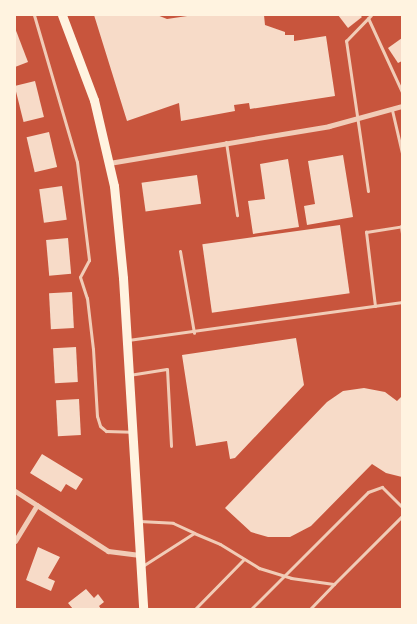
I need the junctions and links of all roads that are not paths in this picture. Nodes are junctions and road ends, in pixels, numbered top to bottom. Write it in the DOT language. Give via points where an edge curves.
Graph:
graph roads {
  1 [pos="34,15"];
  2 [pos="62,15"];
  3 [pos="370,17"];
  4 [pos="402,92"];
  5 [pos="402,106"];
  6 [pos="392,110"];
  7 [pos="358,120"];
  8 [pos="226,142"];
  9 [pos="402,152"];
  10 [pos="109,163"];
  11 [pos="368,191"];
  12 [pos="237,215"];
  13 [pos="401,226"];
  14 [pos="402,233"];
  15 [pos="180,252"];
  16 [pos="402,302"];
  17 [pos="375,306"];
  18 [pos="194,333"];
  19 [pos="127,340"];
  20 [pos="129,376"];
  21 [pos="132,432"];
  22 [pos="171,446"];
  23 [pos="15,491"];
  24 [pos="37,506"];
  25 [pos="402,507"];
  26 [pos="402,516"];
  27 [pos="138,521"];
  28 [pos="194,533"];
  29 [pos="15,541"];
  30 [pos="140,555"];
  31 [pos="244,559"];
  32 [pos="141,567"];
  33 [pos="284,576"];
  34 [pos="334,584"];
  35 [pos="143,609"];
  36 [pos="195,609"];
  37 [pos="251,609"];
  38 [pos="310,609"];
  1 -- 21 [label="lane" via="77,162 89,260 80,276 87,298 97,416 100,426 106,431"];
  2 -- 10 [label="main road" via="89,85"];
  3 -- 4 [label="lane"];
  3 -- 7 [label="lane" via="346,41"];
  5 -- 6 [label="street"];
  6 -- 7 [label="street"];
  6 -- 9 [label="lane"];
  7 -- 8 [label="street"];
  7 -- 11 [label="lane"];
  8 -- 10 [label="street"];
  8 -- 12 [label="lane"];
  10 -- 19 [label="main road" via="122,257"];
  13 -- 14 [label="lane"];
  13 -- 17 [label="lane" via="366,232"];
  15 -- 18 [label="lane"];
  16 -- 17 [label="lane"];
  17 -- 18 [label="lane"];
  18 -- 19 [label="lane"];
  19 -- 20 [label="main road"];
  20 -- 21 [label="main road"];
  20 -- 22 [label="lane" via="167,369"];
  21 -- 27 [label="main road"];
  23 -- 24 [label="street"];
  24 -- 29 [label="street"];
  24 -- 30 [label="street" via="108,551"];
  25 -- 33 [label="lane" via="382,487 368,492"];
  26 -- 34 [label="lane"];
  27 -- 28 [label="lane" via="173,523"];
  27 -- 30 [label="main road"];
  28 -- 31 [label="lane"];
  28 -- 32 [label="lane"];
  30 -- 32 [label="main road"];
  31 -- 33 [label="lane"];
  31 -- 36 [label="lane"];
  32 -- 35 [label="main road"];
  33 -- 34 [label="lane"];
  33 -- 37 [label="lane"];
  34 -- 38 [label="lane"];
}
